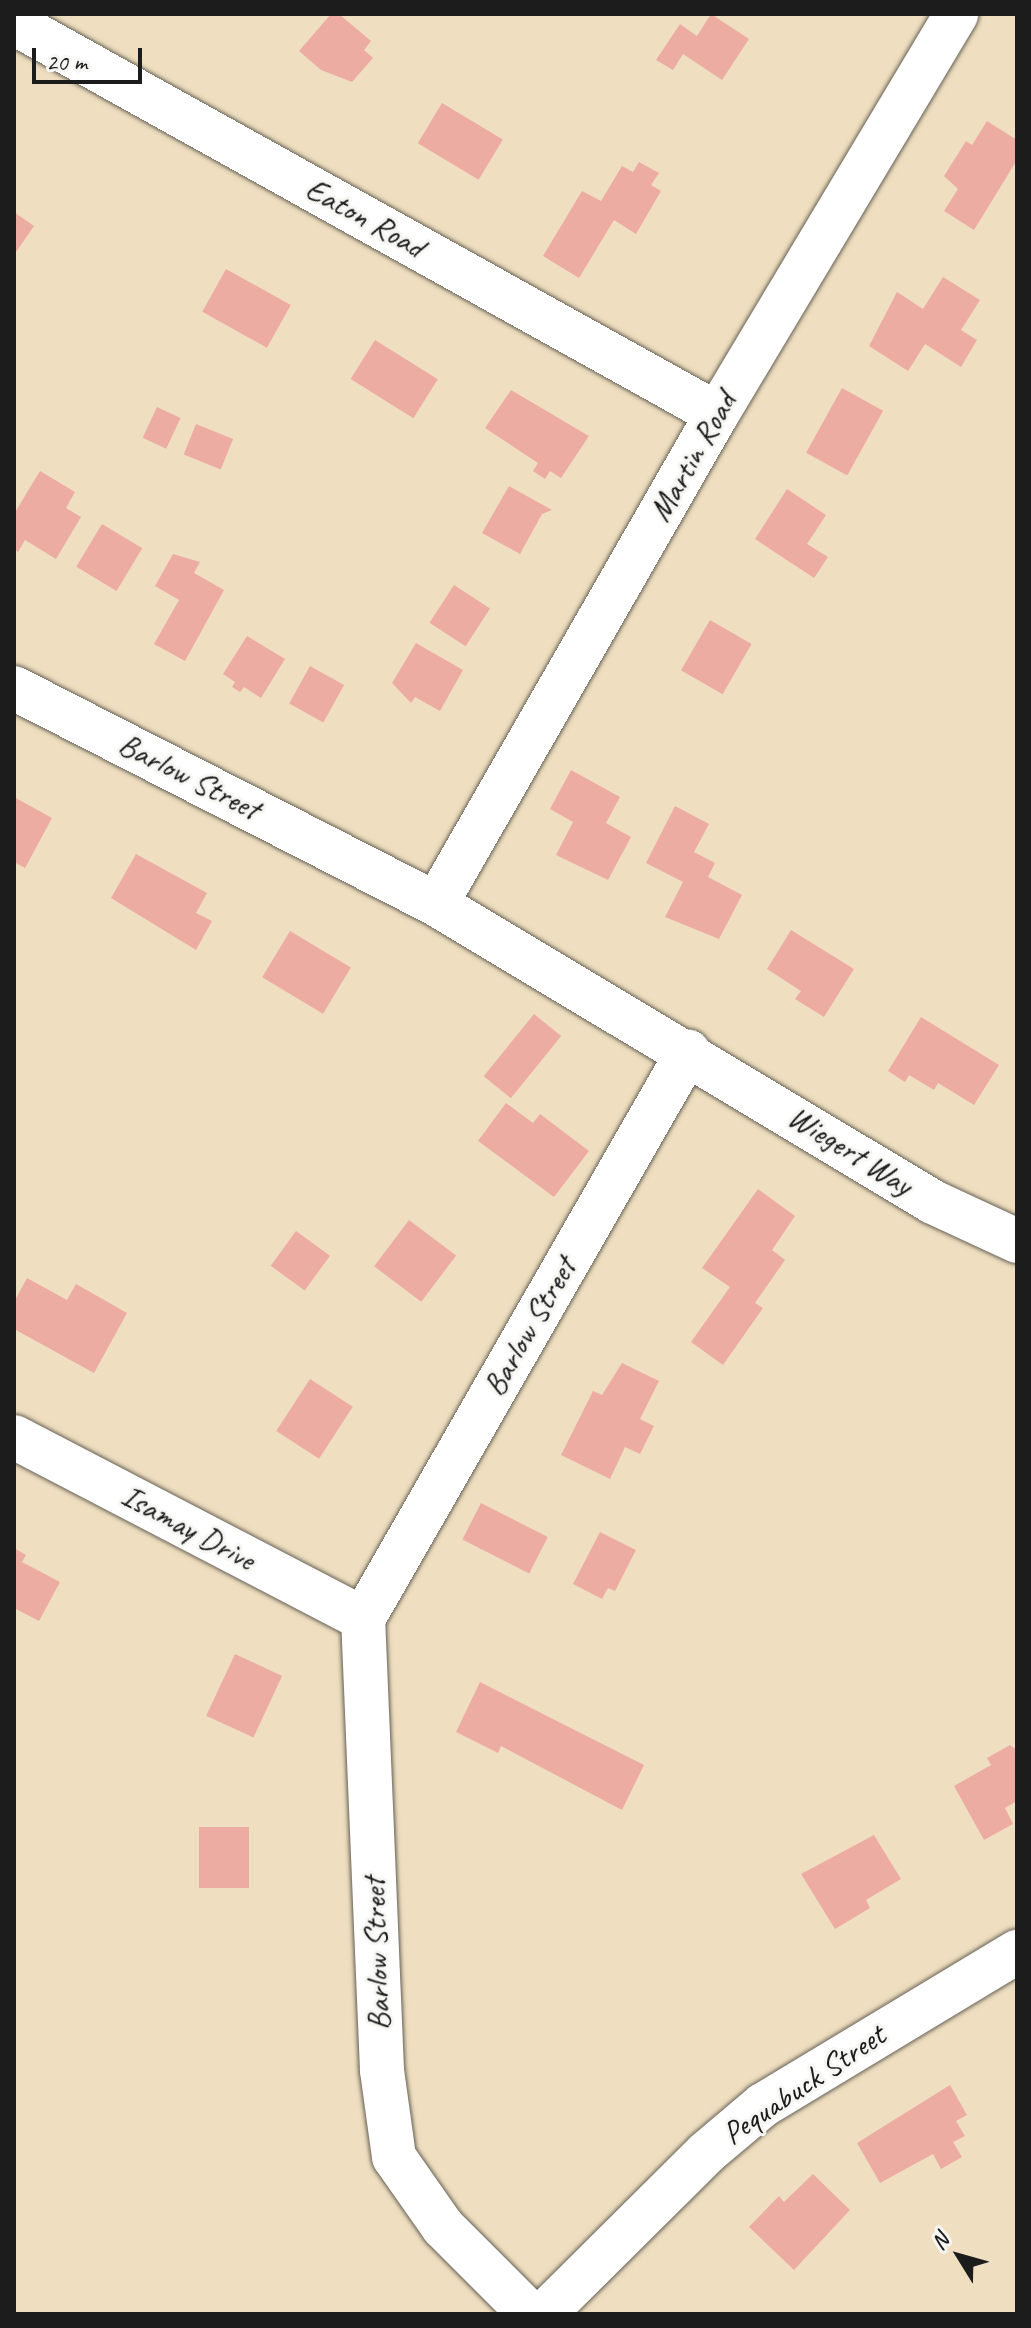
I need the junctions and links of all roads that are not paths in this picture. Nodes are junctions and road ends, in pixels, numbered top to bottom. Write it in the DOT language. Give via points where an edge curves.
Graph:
graph roads {
  1 [pos="956,14"];
  2 [pos="14,23"];
  3 [pos="717,414"];
  4 [pos="14,688"];
  5 [pos="436,904"];
  6 [pos="688,1052"];
  7 [pos="1017,1241"];
  8 [pos="14,1437"];
  9 [pos="363,1619"];
  10 [pos="1017,1952"];
  11 [pos="530,2314"];
  12 [pos="544,2314"];
  1 -- 3 [label="street, Martin Road"];
  2 -- 3 [label="street, Eaton Road"];
  3 -- 5 [label="street, Martin Road"];
  4 -- 5 [label="street, Barlow Street"];
  5 -- 6 [label="street, Barlow Street"];
  6 -- 7 [label="street, Wiegert Way" via="933,1202"];
  6 -- 9 [label="street, Barlow Street"];
  8 -- 9 [label="street, Isamay Drive"];
  9 -- 11 [label="street, Barlow Street" via="382,2070 394,2157 443,2227"];
  10 -- 12 [label="street, Pequabuck Street" via="763,2105 706,2153"];
}
